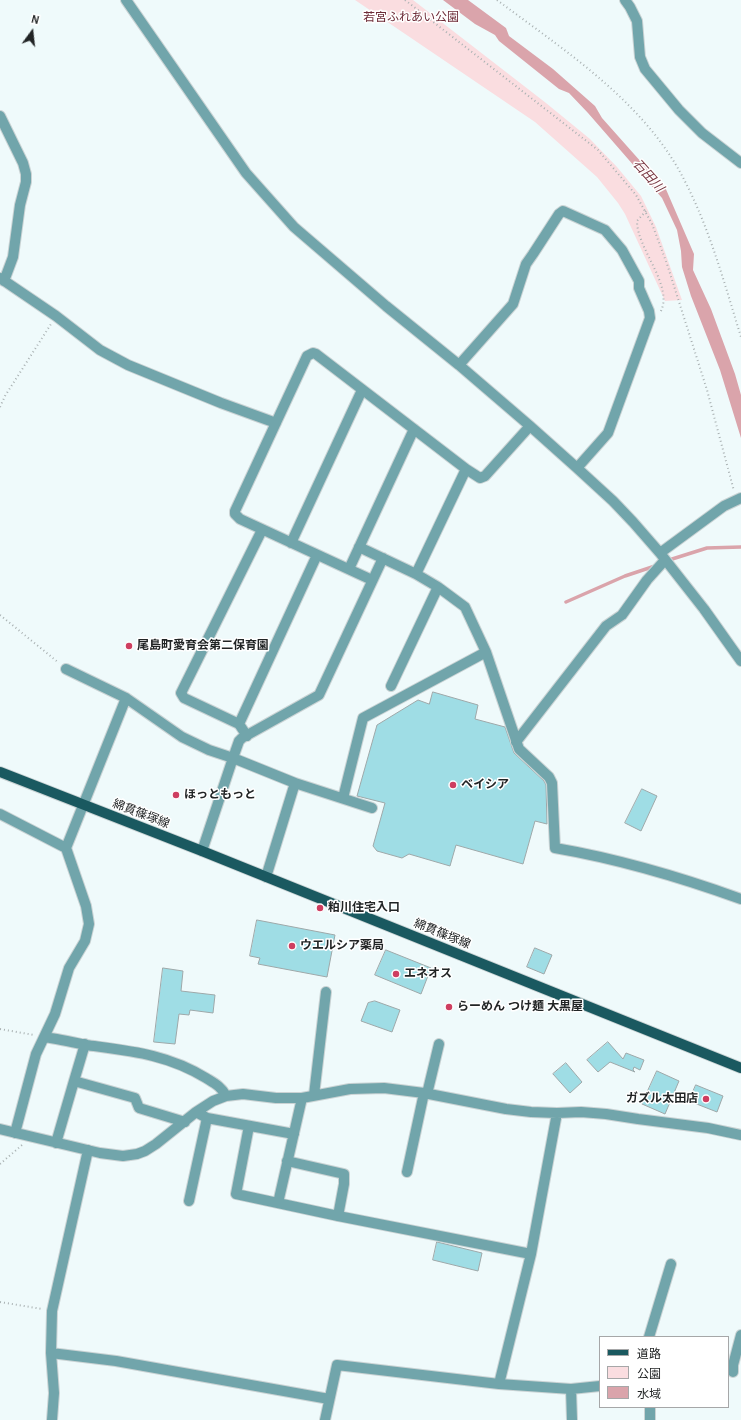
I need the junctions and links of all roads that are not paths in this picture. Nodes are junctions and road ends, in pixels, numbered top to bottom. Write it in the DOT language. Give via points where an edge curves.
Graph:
graph roads {
  1 [pos="126,0"];
  2 [pos="625,0"];
  3 [pos="0,116"];
  4 [pos="741,163"];
  5 [pos="2,279"];
  6 [pos="459,365"];
  7 [pos="362,390"];
  8 [pos="276,423"];
  9 [pos="530,426"];
  10 [pos="414,429"];
  11 [pos="577,468"];
  12 [pos="466,469"];
  13 [pos="741,498"];
  14 [pos="262,530"];
  15 [pos="291,543"];
  16 [pos="359,548"];
  17 [pos="317,554"];
  18 [pos="662,556"];
  19 [pos="383,558"];
  20 [pos="349,569"];
  21 [pos="416,574"];
  22 [pos="372,580"];
  23 [pos="438,587"];
  24 [pos="486,652"];
  25 [pos="741,661"];
  26 [pos="66,669"];
  27 [pos="391,686"];
  28 [pos="126,698"];
  29 [pos="239,724"];
  30 [pos="247,736"];
  31 [pos="516,742"];
  32 [pos="233,758"];
  33 [pos="0,772"];
  34 [pos="295,783"];
  35 [pos="343,798"];
  36 [pos="84,805"];
  37 [pos="372,808"];
  38 [pos="0,814"];
  39 [pos="66,848"];
  40 [pos="202,851"];
  41 [pos="266,877"];
  42 [pos="741,899"];
  43 [pos="326,992"];
  44 [pos="44,1037"];
  45 [pos="85,1044"];
  46 [pos="439,1044"];
  47 [pos="741,1068"];
  48 [pos="74,1081"];
  49 [pos="425,1094"];
  50 [pos="314,1095"];
  51 [pos="226,1096"];
  52 [pos="302,1098"];
  53 [pos="196,1112"];
  54 [pos="557,1113"];
  55 [pos="207,1118"];
  56 [pos="185,1122"];
  57 [pos="249,1126"];
  58 [pos="0,1129"];
  59 [pos="15,1133"];
  60 [pos="294,1134"];
  61 [pos="741,1135"];
  62 [pos="56,1143"];
  63 [pos="88,1150"];
  64 [pos="287,1161"];
  65 [pos="407,1172"];
  66 [pos="189,1201"];
  67 [pos="278,1203"];
  68 [pos="338,1216"];
  69 [pos="531,1254"];
  70 [pos="671,1264"];
  71 [pos="741,1335"];
  72 [pos="649,1336"];
  73 [pos="51,1352"];
  74 [pos="734,1372"];
  75 [pos="499,1384"];
  76 [pos="599,1386"];
  77 [pos="571,1389"];
  78 [pos="329,1399"];
  79 [pos="650,1408"];
  80 [pos="52,1420"];
  81 [pos="325,1420"];
  82 [pos="572,1420"];
  83 [pos="650,1420"];
  1 -- 6 [label="street" via="246,173 276,208 304,238"];
  2 -- 4 [label="street" via="637,21 640,57 645,69 702,133"];
  3 -- 5 [label="street" via="26,174 13,257"];
  5 -- 8 [label="street" via="100,350 128,365"];
  6 -- 9 [label="street"];
  6 -- 11 [label="street" via="513,304 526,264 559,214 563,211 605,230 622,250 639,281 650,318 608,433"];
  7 -- 8 [label="street" via="316,354 310,354"];
  7 -- 10 [label="street"];
  7 -- 15 [label="street"];
  8 -- 14 [label="street" via="235,511 236,517"];
  9 -- 11 [label="street"];
  9 -- 12 [label="street" via="485,476 477,477"];
  10 -- 12 [label="street"];
  10 -- 16 [label="street"];
  11 -- 18 [label="street" via="634,522"];
  12 -- 21 [label="street"];
  13 -- 18 [label="street" via="724,506"];
  14 -- 15 [label="street"];
  14 -- 29 [label="street" via="182,693 184,698"];
  15 -- 17 [label="street"];
  16 -- 19 [label="street"];
  16 -- 20 [label="street"];
  17 -- 20 [label="street"];
  17 -- 29 [label="street"];
  18 -- 25 [label="street"];
  18 -- 31 [label="street" via="622,615 606,626"];
  19 -- 21 [label="street"];
  19 -- 22 [label="street"];
  20 -- 22 [label="street"];
  21 -- 23 [label="street"];
  22 -- 30 [label="street" via="319,695"];
  23 -- 24 [label="street" via="465,607"];
  23 -- 27 [label="street"];
  24 -- 31 [label="street"];
  24 -- 35 [label="street" via="363,718"];
  26 -- 28 [label="street"];
  28 -- 32 [label="street" via="182,736 209,750"];
  28 -- 36 [label="street"];
  29 -- 30 [label="street"];
  30 -- 32 [label="street" via="239,741"];
  31 -- 42 [label="street" via="519,749 549,777 553,791 555,848 634,864"];
  32 -- 34 [label="street"];
  32 -- 40 [label="street"];
  33 -- 36 [label="main road, 綿貫篠塚線"];
  34 -- 35 [label="street"];
  34 -- 41 [label="street"];
  35 -- 37 [label="street"];
  36 -- 39 [label="street"];
  36 -- 40 [label="main road, 綿貫篠塚線"];
  38 -- 39 [label="street"];
  39 -- 44 [label="street" via="86,906 89,924 85,941 69,968 55,1014"];
  40 -- 41 [label="main road, 綿貫篠塚線"];
  41 -- 47 [label="main road, 綿貫篠塚線"];
  43 -- 50 [label="street"];
  44 -- 45 [label="street"];
  44 -- 59 [label="street" via="36,1054"];
  45 -- 48 [label="street"];
  45 -- 51 [label="street" via="164,1058 184,1066 219,1087"];
  46 -- 49 [label="street"];
  48 -- 56 [label="street" via="135,1098 140,1108"];
  48 -- 62 [label="street"];
  49 -- 50 [label="street" via="384,1088 350,1089"];
  49 -- 54 [label="street" via="506,1109"];
  49 -- 65 [label="street"];
  50 -- 52 [label="street"];
  51 -- 52 [label="street" via="243,1094"];
  51 -- 53 [label="street"];
  52 -- 60 [label="street"];
  53 -- 55 [label="street"];
  53 -- 56 [label="street"];
  54 -- 61 [label="street" via="606,1114"];
  54 -- 69 [label="street"];
  55 -- 57 [label="street"];
  55 -- 66 [label="street"];
  56 -- 63 [label="street" via="156,1144 137,1154 123,1156"];
  57 -- 60 [label="street"];
  57 -- 67 [label="street" via="236,1194"];
  58 -- 59 [label="street"];
  59 -- 62 [label="street"];
  60 -- 64 [label="street"];
  62 -- 63 [label="street"];
  63 -- 73 [label="street" via="52,1311"];
  64 -- 67 [label="street"];
  64 -- 68 [label="street" via="344,1174"];
  67 -- 68 [label="street"];
  68 -- 69 [label="street"];
  69 -- 75 [label="street"];
  70 -- 72 [label="street"];
  71 -- 74 [label="street" via="733,1365"];
  73 -- 78 [label="street"];
  73 -- 80 [label="street" via="54,1393"];
  75 -- 77 [label="street"];
  75 -- 78 [label="street" via="337,1365"];
  76 -- 77 [label="street"];
  77 -- 82 [label="street"];
  78 -- 81 [label="street"];
  79 -- 83 [label="street"];
}
